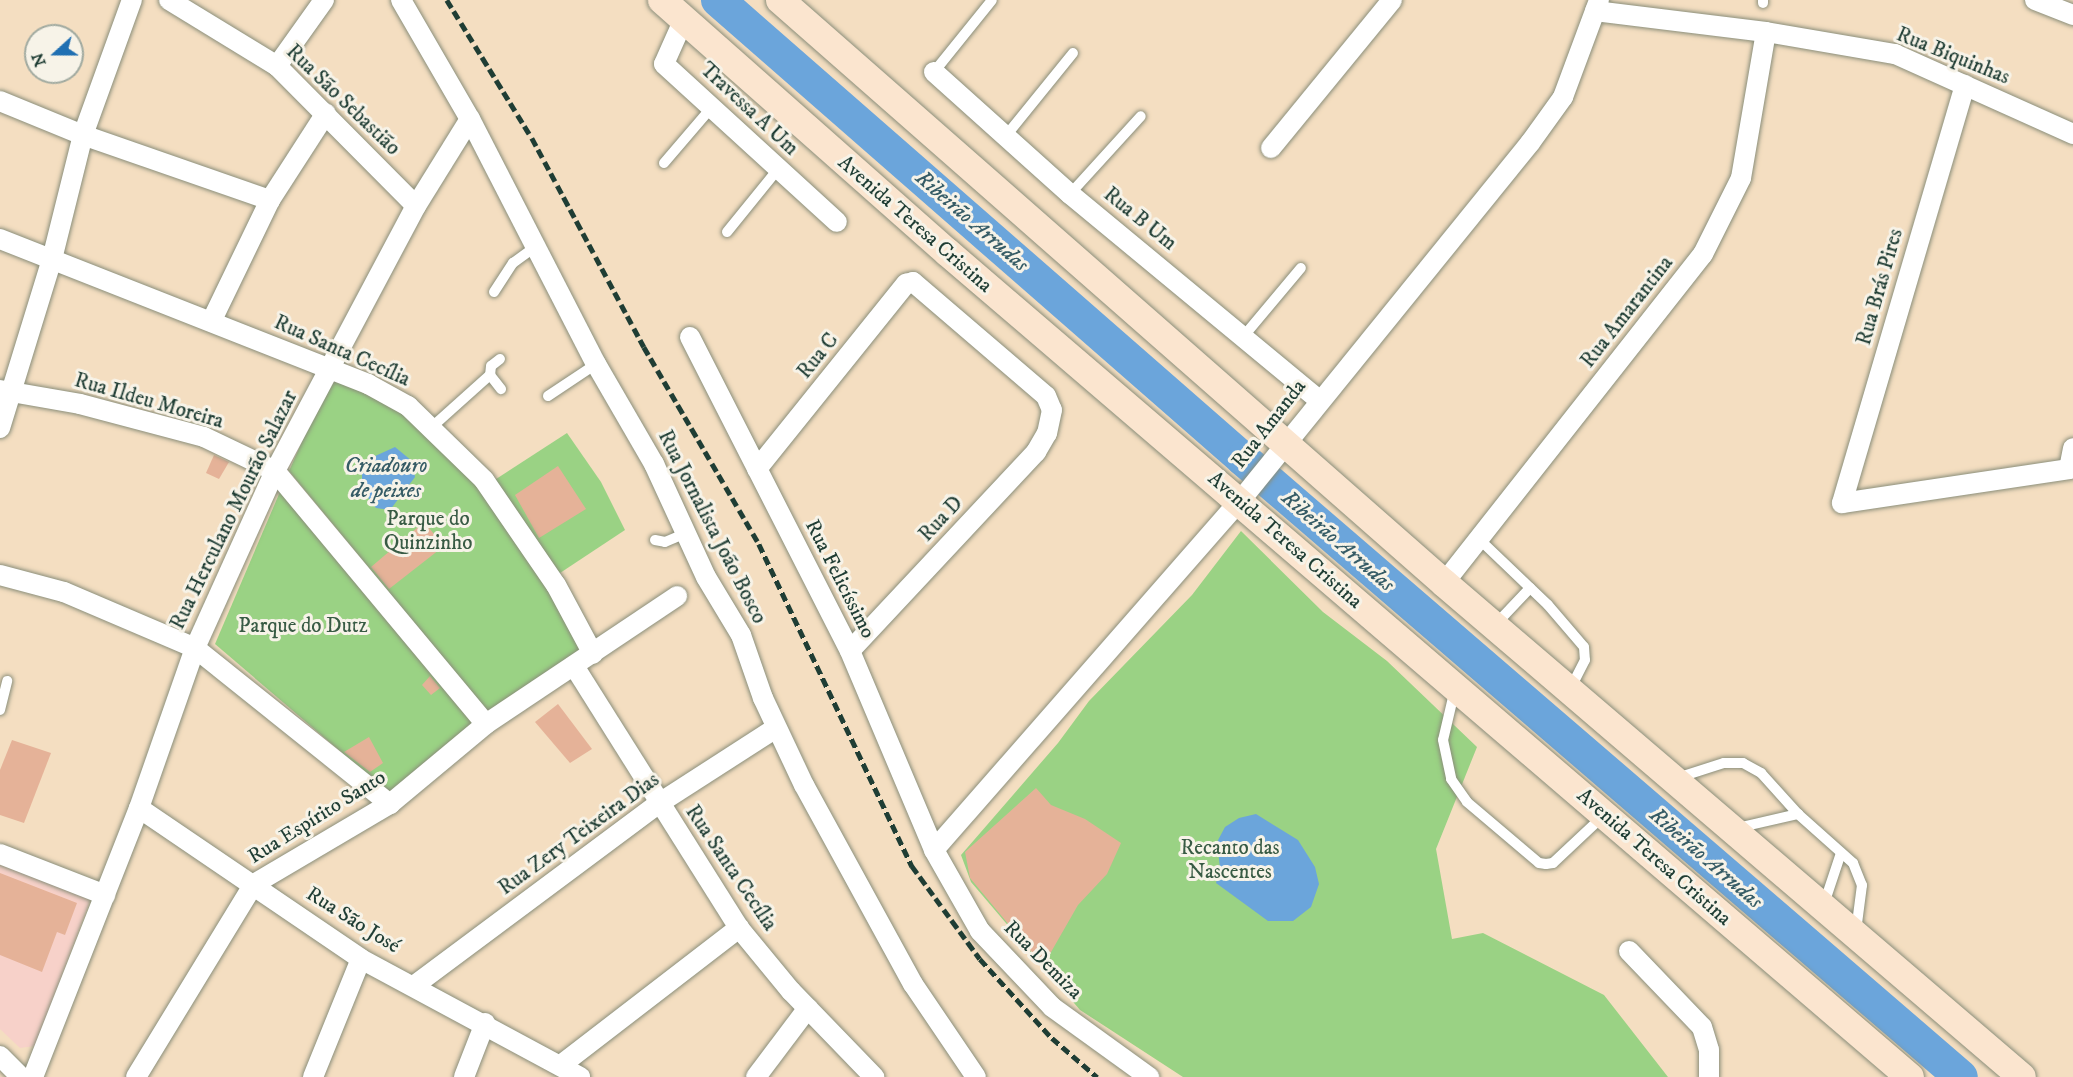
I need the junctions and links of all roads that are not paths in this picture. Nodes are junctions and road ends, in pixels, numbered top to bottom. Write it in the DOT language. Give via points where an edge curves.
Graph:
graph roads {
  1 [pos="132,0"];
  2 [pos="170,0"];
  3 [pos="324,0"];
  4 [pos="401,0"];
  5 [pos="662,0"];
  6 [pos="780,0"];
  7 [pos="992,0"];
  8 [pos="1392,0"];
  9 [pos="2035,0"];
  10 [pos="1597,6"];
  11 [pos="2073,15"];
  12 [pos="684,20"];
  13 [pos="1766,32"];
  14 [pos="1073,52"];
  15 [pos="277,66"];
  16 [pos="934,72"];
  17 [pos="1965,86"];
  18 [pos="0,101"];
  19 [pos="712,107"];
  20 [pos="326,113"];
  21 [pos="1141,116"];
  22 [pos="470,119"];
  23 [pos="2073,134"];
  24 [pos="84,135"];
  25 [pos="1005,137"];
  26 [pos="1271,148"];
  27 [pos="664,163"];
  28 [pos="778,169"];
  29 [pos="1070,194"];
  30 [pos="270,200"];
  31 [pos="416,206"];
  32 [pos="837,222"];
  33 [pos="728,232"];
  34 [pos="0,239"];
  35 [pos="538,245"];
  36 [pos="52,258"];
  37 [pos="1300,268"];
  38 [pos="494,292"];
  39 [pos="212,320"];
  40 [pos="690,337"];
  41 [pos="1243,337"];
  42 [pos="500,359"];
  43 [pos="596,364"];
  44 [pos="328,370"];
  45 [pos="490,375"];
  46 [pos="501,389"];
  47 [pos="5,391"];
  48 [pos="548,396"];
  49 [pos="1318,399"];
  50 [pos="1052,410"];
  51 [pos="432,427"];
  52 [pos="0,428"];
  53 [pos="2073,448"];
  54 [pos="1281,450"];
  55 [pos="758,469"];
  56 [pos="275,471"];
  57 [pos="1245,493"];
  58 [pos="686,532"];
  59 [pos="1479,539"];
  60 [pos="655,540"];
  61 [pos="0,575"];
  62 [pos="1444,583"];
  63 [pos="1530,588"];
  64 [pos="677,596"];
  65 [pos="1494,626"];
  66 [pos="195,648"];
  67 [pos="850,651"];
  68 [pos="593,654"];
  69 [pos="574,666"];
  70 [pos="7,681"];
  71 [pos="1456,686"];
  72 [pos="1570,691"];
  73 [pos="0,710"];
  74 [pos="486,724"];
  75 [pos="776,728"];
  76 [pos="1673,779"];
  77 [pos="390,804"];
  78 [pos="658,804"];
  79 [pos="139,808"];
  80 [pos="1605,814"];
  81 [pos="1798,814"];
  82 [pos="1731,829"];
  83 [pos="934,850"];
  84 [pos="1841,853"];
  85 [pos="0,854"];
  86 [pos="254,884"];
  87 [pos="105,895"];
  88 [pos="1823,907"];
  89 [pos="739,928"];
  90 [pos="1855,934"];
  91 [pos="1629,951"];
  92 [pos="361,959"];
  93 [pos="415,985"];
  94 [pos="808,1008"];
  95 [pos="484,1023"];
  96 [pos="0,1056"];
  97 [pos="561,1065"];
  98 [pos="21,1077"];
  99 [pos="33,1077"];
  100 [pos="136,1077"];
  101 [pos="313,1077"];
  102 [pos="464,1077"];
  103 [pos="580,1077"];
  104 [pos="756,1077"];
  105 [pos="874,1077"];
  106 [pos="975,1077"];
  107 [pos="1149,1077"];
  108 [pos="1709,1077"];
  109 [pos="1910,1077"];
  110 [pos="2022,1077"];
  1 -- 24 [label="street"];
  2 -- 15 [label="street, Rua São Sebastião"];
  3 -- 15 [label="street"];
  4 -- 22 [label="street, Rua Jornalista João Bosco"];
  5 -- 12 [label="main road, Avenida Teresa Cristina"];
  6 -- 54 [label="main road"];
  7 -- 16 [label="lane"];
  8 -- 26 [label="street"];
  9 -- 11 [label="street"];
  10 -- 13 [label="street, Rua Biquinhas"];
  10 -- 49 [label="street, Rua Amanda" via="1563,97"];
  12 -- 19 [label="street, Travessa A Um" via="664,64"];
  12 -- 57 [label="main road, Avenida Teresa Cristina" via="881,196"];
  13 -- 17 [label="street, Rua Biquinhas" via="1895,54"];
  13 -- 59 [label="street, Rua Amarantina" via="1741,178 1703,254"];
  14 -- 25 [label="lane"];
  15 -- 20 [label="street, Rua São Sebastião"];
  16 -- 25 [label="street, Rua B Um"];
  17 -- 23 [label="street, Rua Biquinhas"];
  17 -- 53 [label="street, Rua Brás Pires" via="1842,503 2069,469"];
  18 -- 24 [label="street"];
  19 -- 27 [label="lane"];
  19 -- 28 [label="street, Travessa A Um"];
  20 -- 30 [label="street"];
  20 -- 31 [label="street, Rua São Sebastião"];
  21 -- 29 [label="lane"];
  22 -- 31 [label="street, Rua Herculano Mourão Salazar"];
  22 -- 35 [label="street, Rua Jornalista João Bosco"];
  24 -- 30 [label="street"];
  24 -- 36 [label="street"];
  25 -- 29 [label="street, Rua B Um"];
  28 -- 32 [label="street, Travessa A Um"];
  28 -- 33 [label="lane"];
  29 -- 41 [label="street, Rua B Um"];
  30 -- 39 [label="street"];
  31 -- 44 [label="street, Rua Herculano Mourão Salazar"];
  34 -- 36 [label="street, Rua Santa Cecília"];
  35 -- 38 [label="lane" via="513,263"];
  35 -- 43 [label="street, Rua Jornalista João Bosco"];
  36 -- 39 [label="street, Rua Santa Cecília"];
  36 -- 47 [label="street"];
  37 -- 41 [label="lane"];
  39 -- 44 [label="street, Rua Santa Cecília"];
  40 -- 55 [label="street, Rua Felicíssimo"];
  41 -- 49 [label="street, Rua B Um"];
  42 -- 45 [label="lane" via="491,366"];
  43 -- 48 [label="lane"];
  43 -- 58 [label="street, Rua Jornalista João Bosco" via="654,464"];
  44 -- 51 [label="street, Rua Santa Cecília" via="399,400"];
  44 -- 56 [label="street, Rua Herculano Mourão Salazar"];
  45 -- 46 [label="lane"];
  45 -- 51 [label="lane"];
  47 -- 52 [label="street"];
  47 -- 56 [label="street, Rua Ildeu Moreira" via="80,404 204,437"];
  49 -- 54 [label="street, Rua Amanda"];
  50 -- 55 [label="street, Rua C" via="1046,396 920,284 906,284"];
  50 -- 67 [label="street, Rua D" via="1047,433 1036,452"];
  51 -- 68 [label="street, Rua Santa Cecília" via="484,480 556,585"];
  54 -- 57 [label="street, Rua Amanda"];
  54 -- 62 [label="main road"];
  55 -- 67 [label="street, Rua Felicíssimo"];
  56 -- 66 [label="street, Rua Herculano Mourão Salazar"];
  56 -- 74 [label="street, Rua Ildeu Moreira"];
  57 -- 71 [label="main road, Avenida Teresa Cristina"];
  57 -- 83 [label="street, Rua Amanda"];
  58 -- 60 [label="lane" via="665,542"];
  58 -- 75 [label="street, Rua Jornalista João Bosco" via="706,577 741,635"];
  59 -- 62 [label="street, Rua Amarantina"];
  59 -- 63 [label="lane"];
  61 -- 66 [label="street" via="64,592"];
  62 -- 65 [label="main road"];
  63 -- 65 [label="lane"];
  63 -- 72 [label="lane" via="1584,647 1585,660"];
  64 -- 68 [label="street, Rua Espírito Santo"];
  65 -- 72 [label="main road"];
  66 -- 77 [label="street"];
  66 -- 79 [label="street, Rua Herculano Mourão Salazar"];
  67 -- 83 [label="street, Rua Felicíssimo"];
  68 -- 69 [label="street, Rua Espírito Santo"];
  69 -- 74 [label="street, Rua Espírito Santo"];
  69 -- 78 [label="street, Rua Santa Cecília"];
  70 -- 73 [label="lane"];
  71 -- 80 [label="main road, Avenida Teresa Cristina"];
  71 -- 80 [label="lane" via="1443,740 1451,779 1467,802 1539,863 1546,864 1553,863"];
  72 -- 76 [label="main road"];
  74 -- 77 [label="street, Rua Espírito Santo"];
  75 -- 78 [label="street, Rua Zery Teixeira Dias"];
  75 -- 106 [label="street, Rua Jornalista João Bosco" via="913,984"];
  76 -- 81 [label="lane" via="1724,763 1743,763 1761,773"];
  76 -- 82 [label="main road"];
  77 -- 86 [label="street, Rua Espírito Santo"];
  78 -- 89 [label="street, Rua Santa Cecília"];
  78 -- 93 [label="street, Rua Zery Teixeira Dias"];
  79 -- 86 [label="street, Rua São José"];
  79 -- 87 [label="street, Rua Herculano Mourão Salazar"];
  80 -- 109 [label="main road, Avenida Teresa Cristina"];
  81 -- 82 [label="lane"];
  81 -- 84 [label="lane"];
  82 -- 88 [label="main road"];
  83 -- 107 [label="street, Rua Demiza" via="988,939 1052,1006"];
  84 -- 88 [label="lane"];
  84 -- 90 [label="lane" via="1853,863 1862,885"];
  85 -- 87 [label="street"];
  86 -- 92 [label="street, Rua São José"];
  86 -- 100 [label="street, Rua Espírito Santo"];
  87 -- 99 [label="street, Rua Herculano Mourão Salazar"];
  88 -- 90 [label="main road"];
  89 -- 94 [label="street, Rua Santa Cecília"];
  89 -- 97 [label="street"];
  90 -- 110 [label="main road"];
  91 -- 108 [label="street" via="1702,1027 1709,1050"];
  92 -- 93 [label="street, Rua São José"];
  92 -- 101 [label="street"];
  93 -- 95 [label="street, Rua São José"];
  94 -- 104 [label="street"];
  94 -- 105 [label="street, Rua Santa Cecília"];
  95 -- 97 [label="street, Rua São José"];
  95 -- 102 [label="street"];
  96 -- 98 [label="street"];
  97 -- 103 [label="street, Rua São José"];
}
